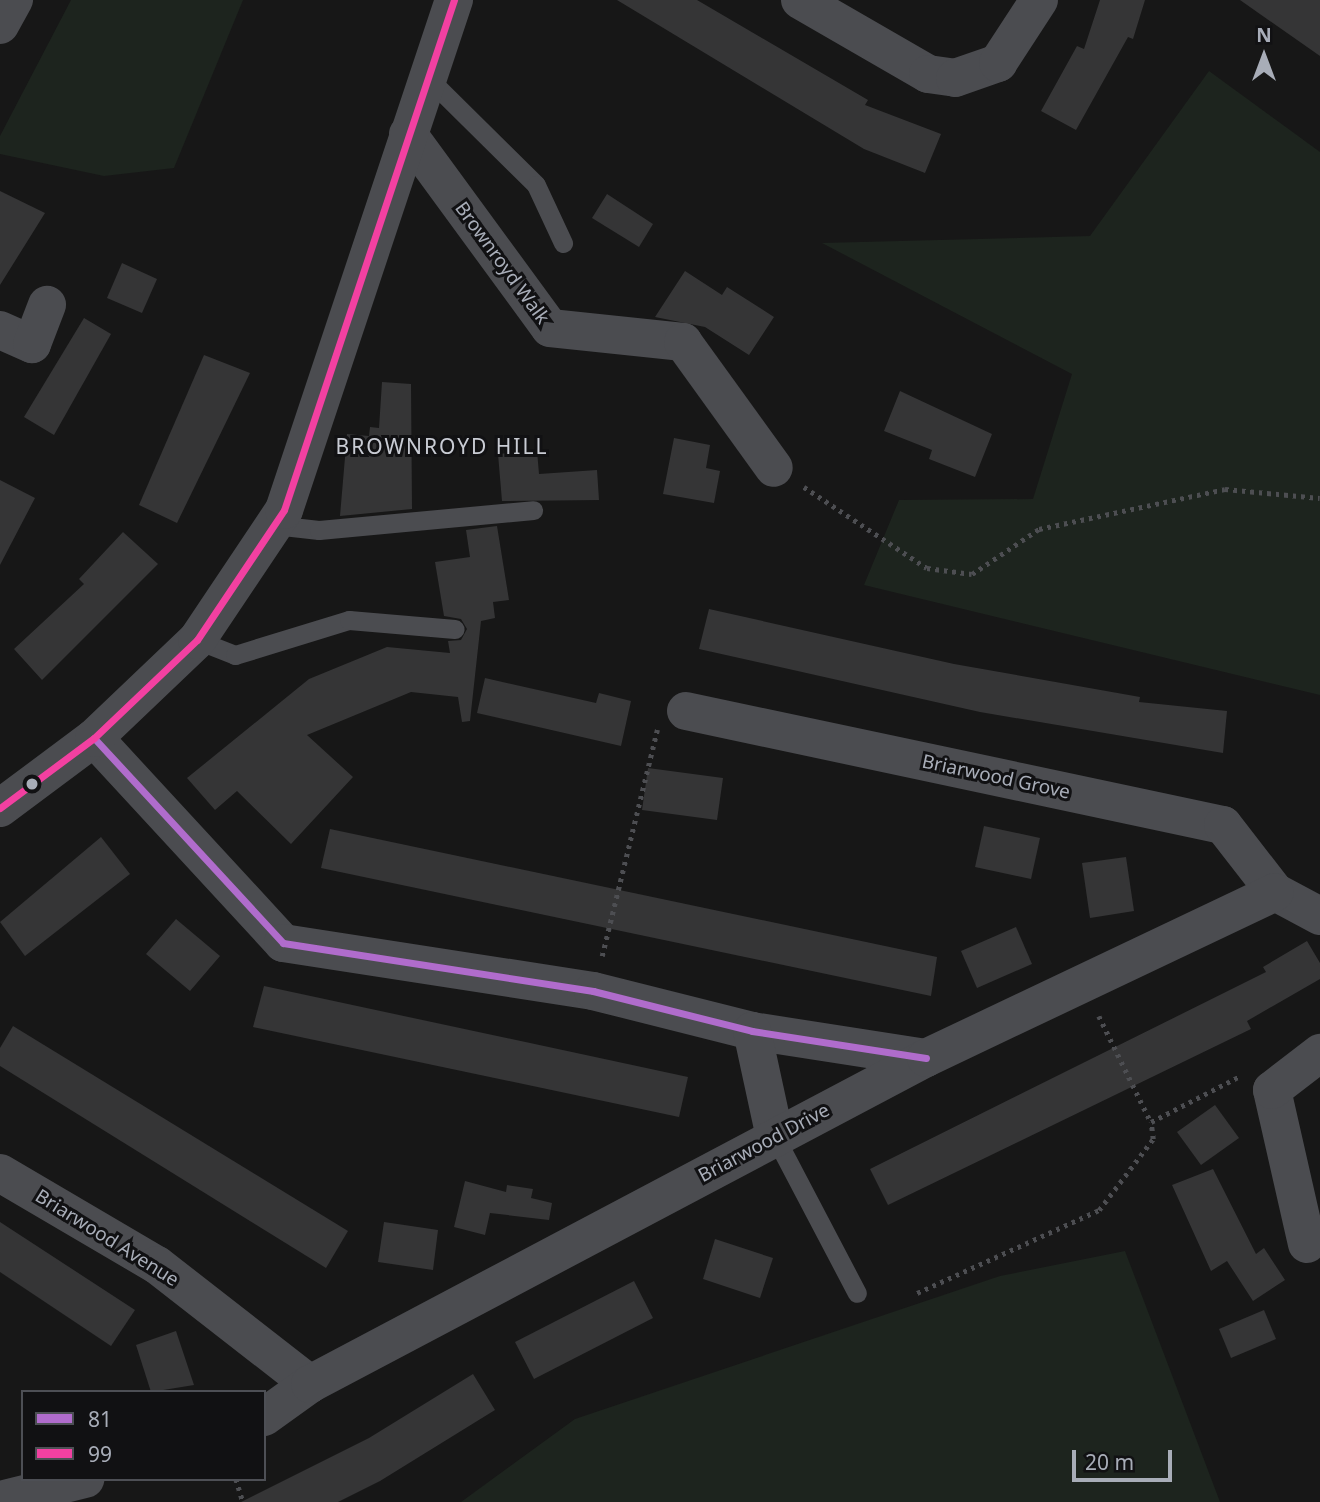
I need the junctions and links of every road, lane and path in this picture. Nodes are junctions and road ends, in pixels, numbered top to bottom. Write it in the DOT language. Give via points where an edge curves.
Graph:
graph roads {
  1 [pos="14,0"];
  2 [pos="454,0"];
  3 [pos="800,0"];
  4 [pos="1040,0"];
  5 [pos="0,25"];
  6 [pos="427,77"];
  7 [pos="408,134"];
  8 [pos="563,243"];
  9 [pos="47,305"];
  10 [pos="0,330"];
  11 [pos="774,468"];
  12 [pos="1320,498"];
  13 [pos="533,510"];
  14 [pos="274,525"];
  15 [pos="455,629"];
  16 [pos="197,640"];
  17 [pos="686,710"];
  18 [pos="94,738"];
  19 [pos="0,807"];
  20 [pos="1275,892"];
  21 [pos="1320,916"];
  22 [pos="1084,984"];
  23 [pos="593,991"];
  24 [pos="752,1031"];
  25 [pos="1320,1053"];
  26 [pos="926,1058"];
  27 [pos="1244,1074"];
  28 [pos="1151,1122"];
  29 [pos="775,1137"];
  30 [pos="0,1173"];
  31 [pos="1307,1244"];
  32 [pos="857,1293"];
  33 [pos="916,1293"];
  34 [pos="310,1384"];
  35 [pos="266,1415"];
  36 [pos="77,1481"];
  37 [pos="237,1481"];
  38 [pos="0,1500"];
  39 [pos="243,1502"];
  1 -- 5 [label="street"];
  2 -- 6 [label="street"];
  3 -- 4 [label="street" via="928,74 955,78 998,63"];
  6 -- 7 [label="street"];
  6 -- 8 [label="lane" via="536,185"];
  7 -- 11 [label="street, Brownroyd Walk" via="550,328 683,342"];
  7 -- 14 [label="street"];
  9 -- 10 [label="street" via="32,344"];
  11 -- 12 [label="path" via="927,568 972,574 1039,528 1225,489"];
  13 -- 14 [label="lane" via="319,530"];
  14 -- 16 [label="street"];
  15 -- 16 [label="lane" via="348,620 235,655"];
  16 -- 18 [label="street"];
  17 -- 20 [label="street, Briarwood Grove" via="1223,825"];
  17 -- 23 [label="path" via="659,722"];
  18 -- 19 [label="street"];
  18 -- 23 [label="street" via="284,943"];
  20 -- 21 [label="street"];
  20 -- 22 [label="street, Briarwood Drive"];
  22 -- 26 [label="street, Briarwood Drive"];
  22 -- 28 [label="path"];
  23 -- 24 [label="street"];
  24 -- 26 [label="street"];
  24 -- 29 [label="street"];
  25 -- 31 [label="street" via="1272,1090"];
  26 -- 29 [label="street, Briarwood Drive"];
  27 -- 28 [label="path"];
  28 -- 33 [label="path" via="1153,1139 1099,1210"];
  29 -- 32 [label="lane"];
  29 -- 34 [label="street, Briarwood Drive"];
  30 -- 34 [label="street, Briarwood Avenue" via="157,1265"];
  34 -- 35 [label="street, Briarwood Drive"];
  36 -- 38 [label="street"];
  37 -- 39 [label="path"];
}
